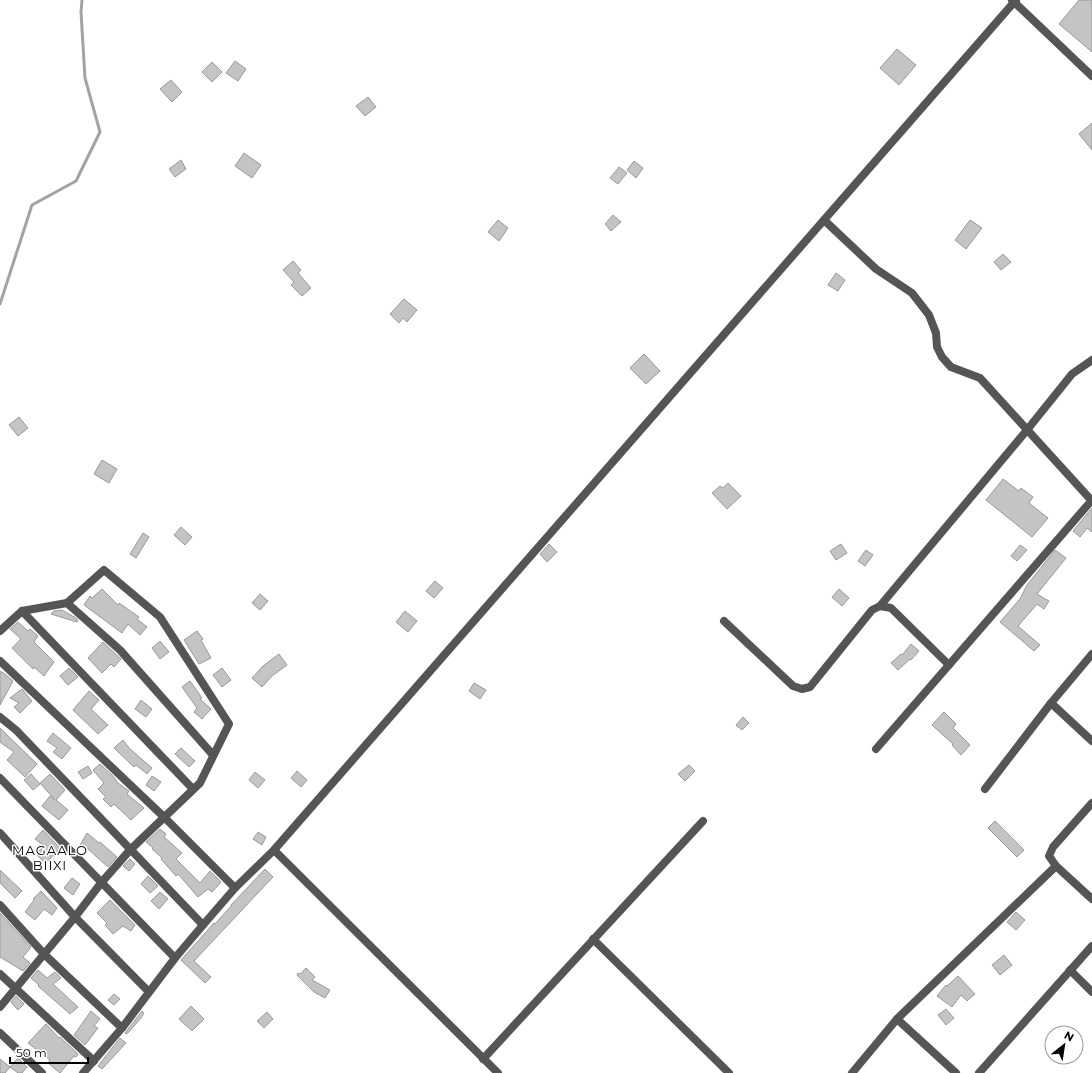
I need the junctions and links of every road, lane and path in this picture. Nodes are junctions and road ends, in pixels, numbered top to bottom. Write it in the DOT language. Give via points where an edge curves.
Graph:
graph roads {
  1 [pos="1014,1"];
  2 [pos="1092,76"];
  3 [pos="824,220"];
  4 [pos="1092,360"];
  5 [pos="1027,430"];
  6 [pos="1092,501"];
  7 [pos="66,603"];
  8 [pos="880,606"];
  9 [pos="22,611"];
  10 [pos="724,621"];
  11 [pos="0,631"];
  12 [pos="1092,654"];
  13 [pos="0,661"];
  14 [pos="949,665"];
  15 [pos="1051,703"];
  16 [pos="0,717"];
  17 [pos="1092,741"];
  18 [pos="876,749"];
  19 [pos="213,755"];
  20 [pos="0,778"];
  21 [pos="193,789"];
  22 [pos="985,789"];
  23 [pos="1092,803"];
  24 [pos="164,817"];
  25 [pos="703,821"];
  26 [pos="0,833"];
  27 [pos="130,850"];
  28 [pos="274,850"];
  29 [pos="1056,866"];
  30 [pos="101,883"];
  31 [pos="235,888"];
  32 [pos="1092,899"];
  33 [pos="0,905"];
  34 [pos="75,917"];
  35 [pos="203,925"];
  36 [pos="593,939"];
  37 [pos="1092,946"];
  38 [pos="44,954"];
  39 [pos="174,958"];
  40 [pos="1070,970"];
  41 [pos="0,974"];
  42 [pos="16,988"];
  43 [pos="149,992"];
  44 [pos="1092,992"];
  45 [pos="0,1007"];
  46 [pos="897,1019"];
  47 [pos="122,1028"];
  48 [pos="0,1033"];
  49 [pos="483,1058"];
  50 [pos="94,1061"];
  51 [pos="42,1073"];
  52 [pos="83,1073"];
  53 [pos="498,1073"];
  54 [pos="729,1073"];
  55 [pos="852,1073"];
  56 [pos="956,1073"];
  57 [pos="979,1073"];
  1 -- 2 [label="street"];
  1 -- 3 [label="street"];
  3 -- 5 [label="street" via="876,269 912,293 929,314 942,357 951,367 980,378"];
  3 -- 28 [label="street"];
  4 -- 5 [label="street" via="1072,374"];
  5 -- 6 [label="street"];
  5 -- 8 [label="street"];
  6 -- 14 [label="street"];
  7 -- 9 [label="street"];
  7 -- 19 [label="street" via="120,650"];
  7 -- 19 [label="street" via="104,570 160,617 229,724"];
  8 -- 10 [label="street" via="872,610 810,687 802,690 793,686"];
  8 -- 14 [label="street" via="891,608"];
  9 -- 11 [label="street"];
  9 -- 21 [label="street"];
  12 -- 15 [label="street"];
  13 -- 24 [label="street"];
  14 -- 18 [label="street"];
  15 -- 17 [label="street"];
  15 -- 22 [label="street"];
  16 -- 27 [label="street" via="16,730"];
  19 -- 21 [label="street" via="200,783"];
  20 -- 30 [label="street"];
  21 -- 24 [label="street"];
  23 -- 29 [label="street" via="1053,847 1049,856"];
  24 -- 27 [label="street"];
  24 -- 31 [label="street"];
  25 -- 36 [label="street"];
  26 -- 34 [label="street"];
  27 -- 30 [label="street"];
  27 -- 35 [label="street"];
  28 -- 31 [label="street"];
  28 -- 49 [label="street"];
  29 -- 32 [label="street"];
  29 -- 46 [label="street"];
  30 -- 34 [label="street"];
  30 -- 39 [label="street"];
  31 -- 35 [label="street"];
  33 -- 38 [label="street"];
  34 -- 38 [label="street"];
  34 -- 43 [label="street"];
  35 -- 39 [label="street"];
  36 -- 49 [label="street"];
  36 -- 54 [label="street"];
  37 -- 40 [label="street"];
  38 -- 42 [label="street"];
  38 -- 47 [label="street"];
  39 -- 43 [label="street"];
  40 -- 44 [label="street"];
  40 -- 57 [label="street"];
  41 -- 42 [label="street"];
  42 -- 45 [label="street"];
  42 -- 50 [label="street"];
  43 -- 47 [label="street"];
  46 -- 55 [label="street"];
  46 -- 56 [label="street"];
  47 -- 50 [label="street"];
  48 -- 51 [label="street"];
  49 -- 53 [label="street"];
  50 -- 52 [label="street"];
}
